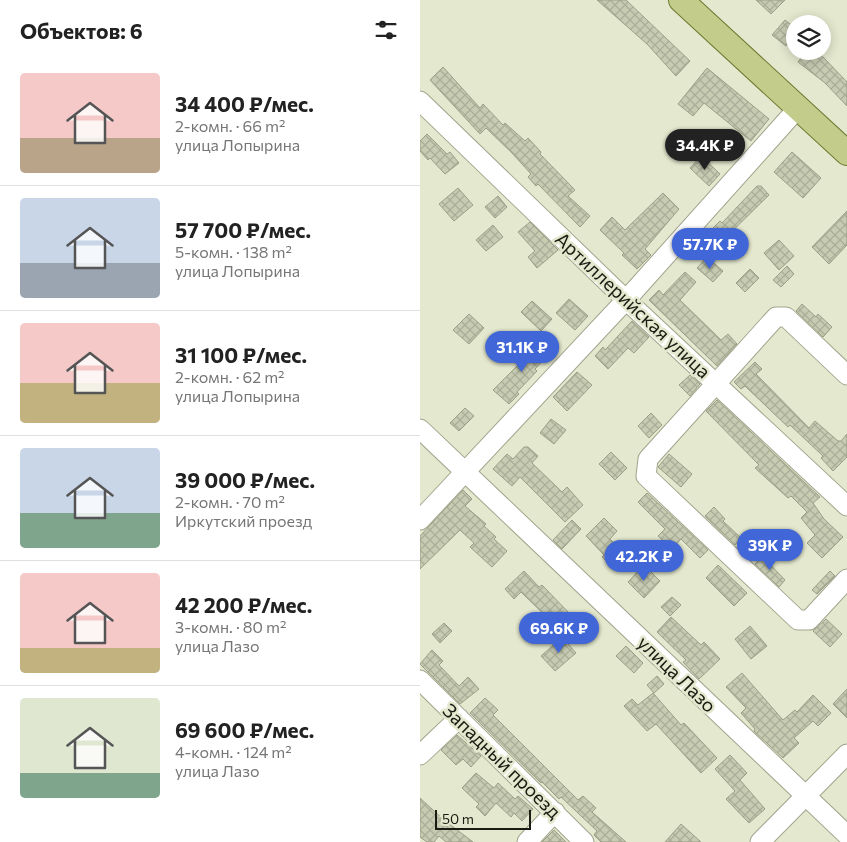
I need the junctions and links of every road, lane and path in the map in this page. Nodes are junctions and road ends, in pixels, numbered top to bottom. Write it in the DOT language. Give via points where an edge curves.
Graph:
graph roads {
  1 [pos="681,0"];
  2 [pos="420,101"];
  3 [pos="798,108"];
  4 [pos="847,153"];
  5 [pos="626,300"];
  6 [pos="847,375"];
  7 [pos="716,383"];
  8 [pos="420,430"];
  9 [pos="465,473"];
  10 [pos="847,506"];
  11 [pos="420,520"];
  12 [pos="847,579"];
  13 [pos="420,680"];
  14 [pos="459,718"];
  15 [pos="420,754"];
  16 [pos="847,754"];
  17 [pos="806,797"];
  18 [pos="555,812"];
  19 [pos="847,835"];
  20 [pos="527,842"];
  21 [pos="584,842"];
  22 [pos="760,842"];
  1 -- 3 [label="main road"];
  2 -- 5 [label="street, Артиллерийская улица"];
  3 -- 4 [label="main road"];
  3 -- 5 [label="street"];
  5 -- 7 [label="street, Артиллерийская улица"];
  5 -- 9 [label="street"];
  6 -- 7 [label="street" via="786,317 776,317"];
  7 -- 10 [label="street, Артиллерийская улица"];
  7 -- 12 [label="street" via="648,459 646,476 798,620 809,620"];
  8 -- 9 [label="street, улица Лазо"];
  9 -- 11 [label="street"];
  9 -- 17 [label="street, улица Лазо"];
  13 -- 14 [label="street, Западный проезд"];
  14 -- 15 [label="street"];
  14 -- 18 [label="street, Западный проезд"];
  16 -- 17 [label="street"];
  17 -- 19 [label="street, улица Лазо"];
  17 -- 22 [label="street"];
  18 -- 20 [label="street"];
  18 -- 21 [label="street, Западный проезд"];
}
